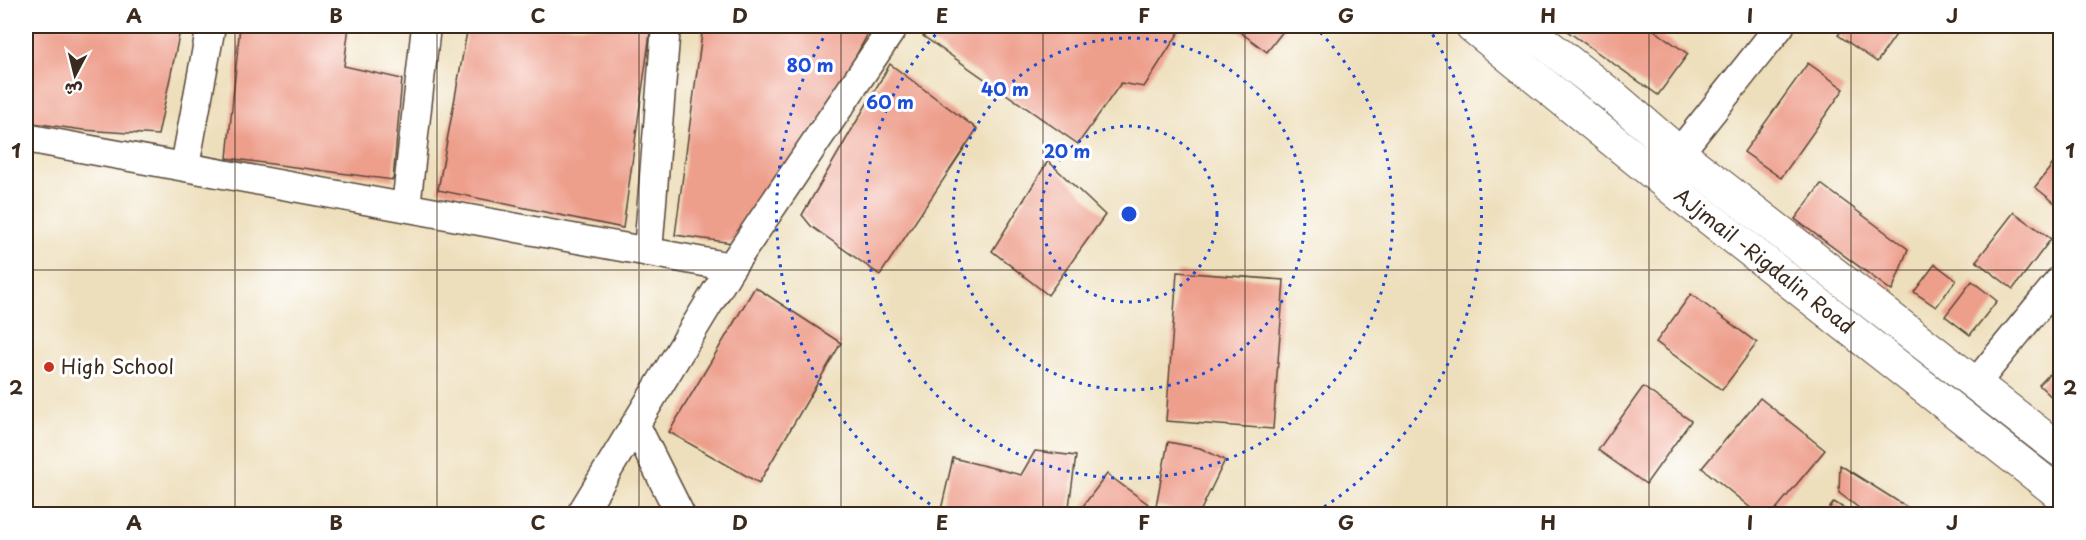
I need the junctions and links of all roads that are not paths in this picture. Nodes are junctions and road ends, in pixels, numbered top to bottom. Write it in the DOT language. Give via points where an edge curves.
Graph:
graph roads {
  1 [pos="211,26"];
  2 [pos="426,26"];
  3 [pos="666,26"];
  4 [pos="894,26"];
  5 [pos="1472,26"];
  6 [pos="1780,26"];
  7 [pos="1532,28"];
  8 [pos="26,138"];
  9 [pos="1679,153"];
  10 [pos="185,166"];
  11 [pos="406,207"];
  12 [pos="648,252"];
  13 [pos="731,267"];
  14 [pos="2061,280"];
  15 [pos="1976,383"];
  16 [pos="636,426"];
  17 [pos="2061,450"];
  18 [pos="2061,494"];
  19 [pos="581,514"];
  20 [pos="680,514"];
  1 -- 10 [label="street"];
  2 -- 11 [label="street"];
  3 -- 12 [label="street"];
  4 -- 13 [label="street"];
  5 -- 18 [label="main road, AJjmail -Rigdalin Road"];
  6 -- 9 [label="street"];
  7 -- 9 [label="main road, AJjmail -Rigdalin Road"];
  8 -- 10 [label="street"];
  9 -- 15 [label="main road, AJjmail -Rigdalin Road"];
  10 -- 11 [label="street"];
  11 -- 12 [label="street"];
  12 -- 13 [label="street"];
  13 -- 16 [label="street"];
  14 -- 15 [label="street"];
  15 -- 17 [label="main road, AJjmail -Rigdalin Road"];
  16 -- 19 [label="street"];
  16 -- 20 [label="street"];
}
